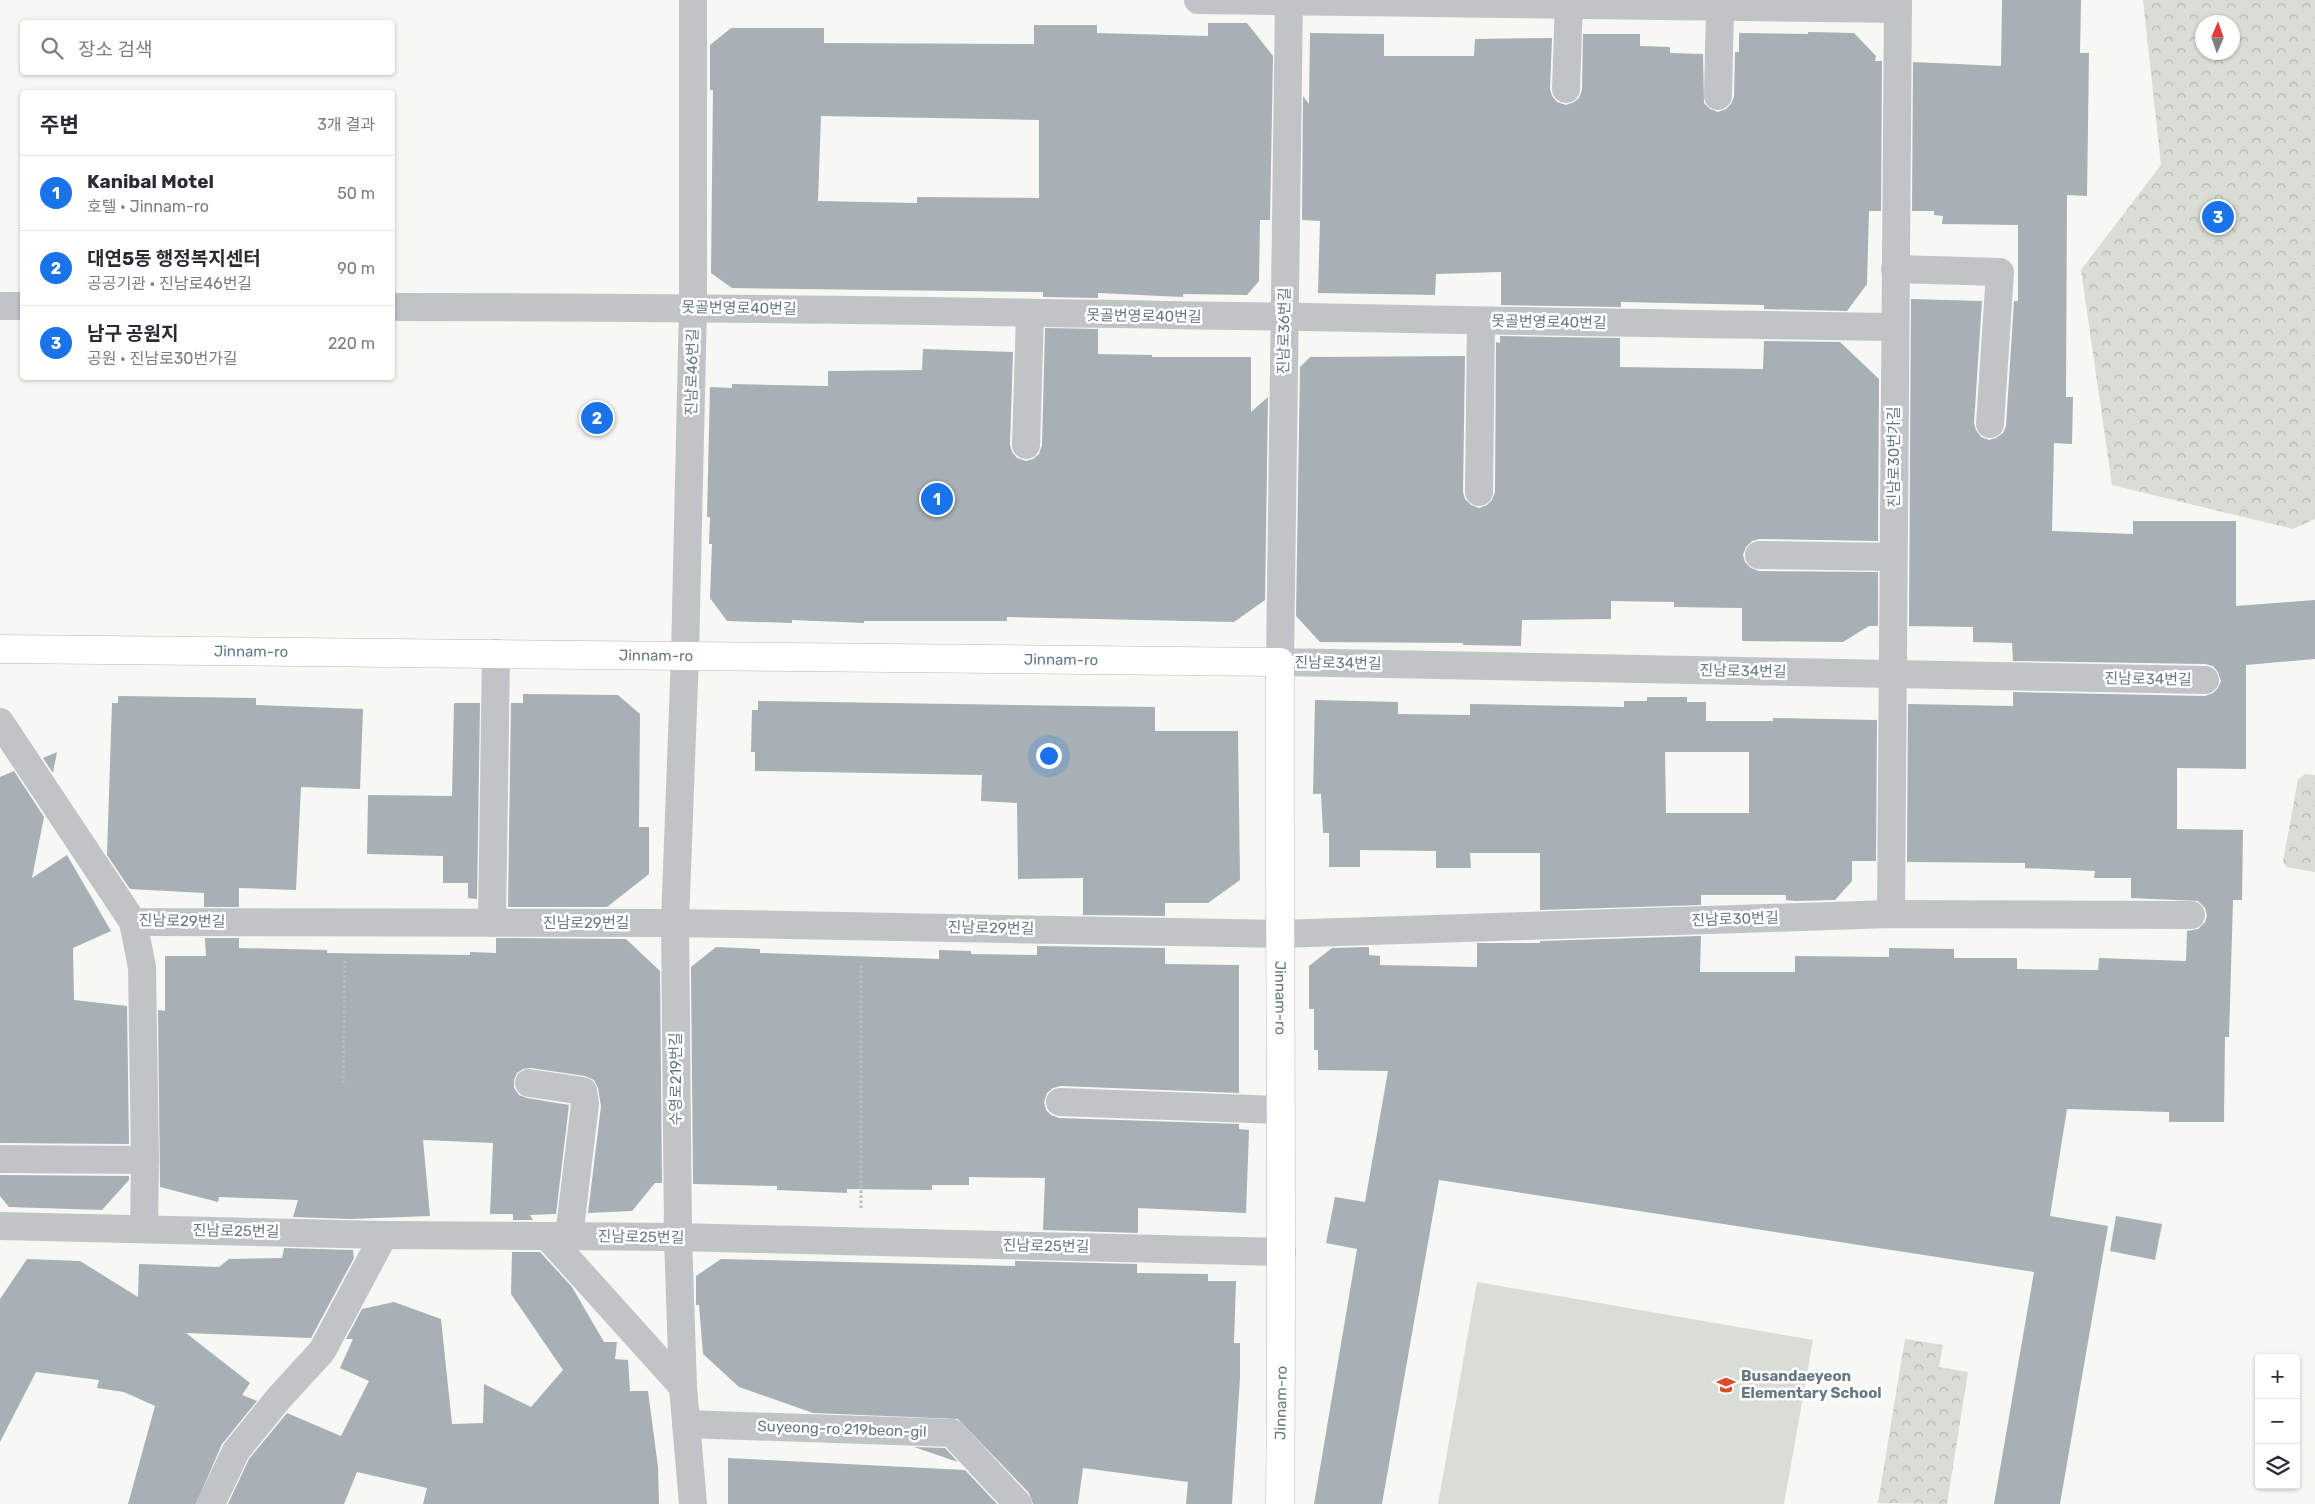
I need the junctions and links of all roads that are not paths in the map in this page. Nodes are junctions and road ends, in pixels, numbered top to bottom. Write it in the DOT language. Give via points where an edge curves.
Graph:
graph roads {
  1 [pos="694,0"];
  2 [pos="1198,0"];
  3 [pos="1289,0"];
  4 [pos="1569,2"];
  5 [pos="1898,4"];
  6 [pos="1720,6"];
  7 [pos="1566,89"];
  8 [pos="1718,96"];
  9 [pos="1895,269"];
  10 [pos="0,306"];
  11 [pos="20,306"];
  12 [pos="395,306"];
  13 [pos="693,307"];
  14 [pos="1030,314"];
  15 [pos="1285,318"];
  16 [pos="1481,321"];
  17 [pos="1895,327"];
  18 [pos="1990,424"];
  19 [pos="1026,445"];
  20 [pos="1479,492"];
  21 [pos="1759,555"];
  22 [pos="1893,557"];
  23 [pos="0,649"];
  24 [pos="496,653"];
  25 [pos="685,654"];
  26 [pos="1280,662"];
  27 [pos="1892,674"];
  28 [pos="2205,680"];
  29 [pos="0,722"];
  30 [pos="1891,914"];
  31 [pos="2191,915"];
  32 [pos="133,922"];
  33 [pos="492,923"];
  34 [pos="675,923"];
  35 [pos="1279,934"];
  36 [pos="529,1083"];
  37 [pos="1060,1102"];
  38 [pos="1281,1110"];
  39 [pos="0,1159"];
  40 [pos="145,1160"];
  41 [pos="0,1226"];
  42 [pos="144,1229"];
  43 [pos="384,1235"];
  44 [pos="558,1236"];
  45 [pos="678,1237"];
  46 [pos="1282,1252"];
  47 [pos="683,1387"];
  48 [pos="686,1424"];
  49 [pos="211,1504"];
  50 [pos="693,1504"];
  51 [pos="1018,1504"];
  52 [pos="1280,1504"];
  1 -- 13 [label="street, 진남로46번길"];
  2 -- 3 [label="street"];
  3 -- 4 [label="street"];
  3 -- 15 [label="street, 진남로36번길"];
  4 -- 6 [label="street"];
  4 -- 7 [label="street"];
  5 -- 6 [label="street"];
  5 -- 9 [label="street, 진남로30번가길"];
  6 -- 8 [label="street"];
  9 -- 17 [label="street, 진남로30번가길"];
  9 -- 18 [label="street" via="2000,272"];
  10 -- 11 [label="street"];
  12 -- 13 [label="street, 못골번영로40번길"];
  13 -- 14 [label="street, 못골번영로40번길"];
  13 -- 25 [label="street, 진남로46번길"];
  14 -- 15 [label="street, 못골번영로40번길"];
  14 -- 19 [label="street"];
  15 -- 16 [label="street, 못골번영로40번길"];
  15 -- 26 [label="street, 진남로36번길"];
  16 -- 17 [label="street, 못골번영로40번길"];
  16 -- 20 [label="street"];
  17 -- 22 [label="street, 진남로30번가길"];
  21 -- 22 [label="street"];
  22 -- 27 [label="street, 진남로30번가길"];
  23 -- 24 [label="main road, Jinnam-ro"];
  24 -- 25 [label="main road, Jinnam-ro"];
  24 -- 33 [label="street"];
  25 -- 26 [label="main road, Jinnam-ro"];
  25 -- 34 [label="street, 수영로219번길"];
  26 -- 27 [label="street, 진남로34번길"];
  26 -- 35 [label="main road, Jinnam-ro"];
  27 -- 28 [label="street, 진남로34번길"];
  27 -- 30 [label="street, 진남로30번가길"];
  29 -- 32 [label="street, 진남로29번길"];
  30 -- 31 [label="street, 진남로30번길"];
  30 -- 35 [label="street, 진남로30번길"];
  32 -- 33 [label="street, 진남로29번길"];
  32 -- 40 [label="street" via="142,966"];
  33 -- 34 [label="street, 진남로29번길"];
  34 -- 35 [label="street, 진남로29번길"];
  34 -- 45 [label="street, 수영로219번길"];
  35 -- 38 [label="main road, Jinnam-ro"];
  36 -- 44 [label="street" via="583,1091 585,1104"];
  37 -- 38 [label="street"];
  38 -- 46 [label="main road, Jinnam-ro"];
  39 -- 40 [label="street"];
  40 -- 42 [label="street"];
  41 -- 42 [label="street, 진남로25번길"];
  42 -- 43 [label="street, 진남로25번길"];
  43 -- 44 [label="street, 진남로25번길"];
  43 -- 49 [label="street" via="322,1351 278,1398 236,1451"];
  44 -- 45 [label="street, 진남로25번길"];
  44 -- 47 [label="street"];
  45 -- 46 [label="street, 진남로25번길"];
  45 -- 47 [label="street, 수영로219번길"];
  46 -- 52 [label="main road, Jinnam-ro"];
  47 -- 48 [label="street, 수영로219번길"];
  48 -- 50 [label="street, 수영로219번길"];
  48 -- 51 [label="street, Suyeong-ro 219beon-gil" via="952,1433"];
}
